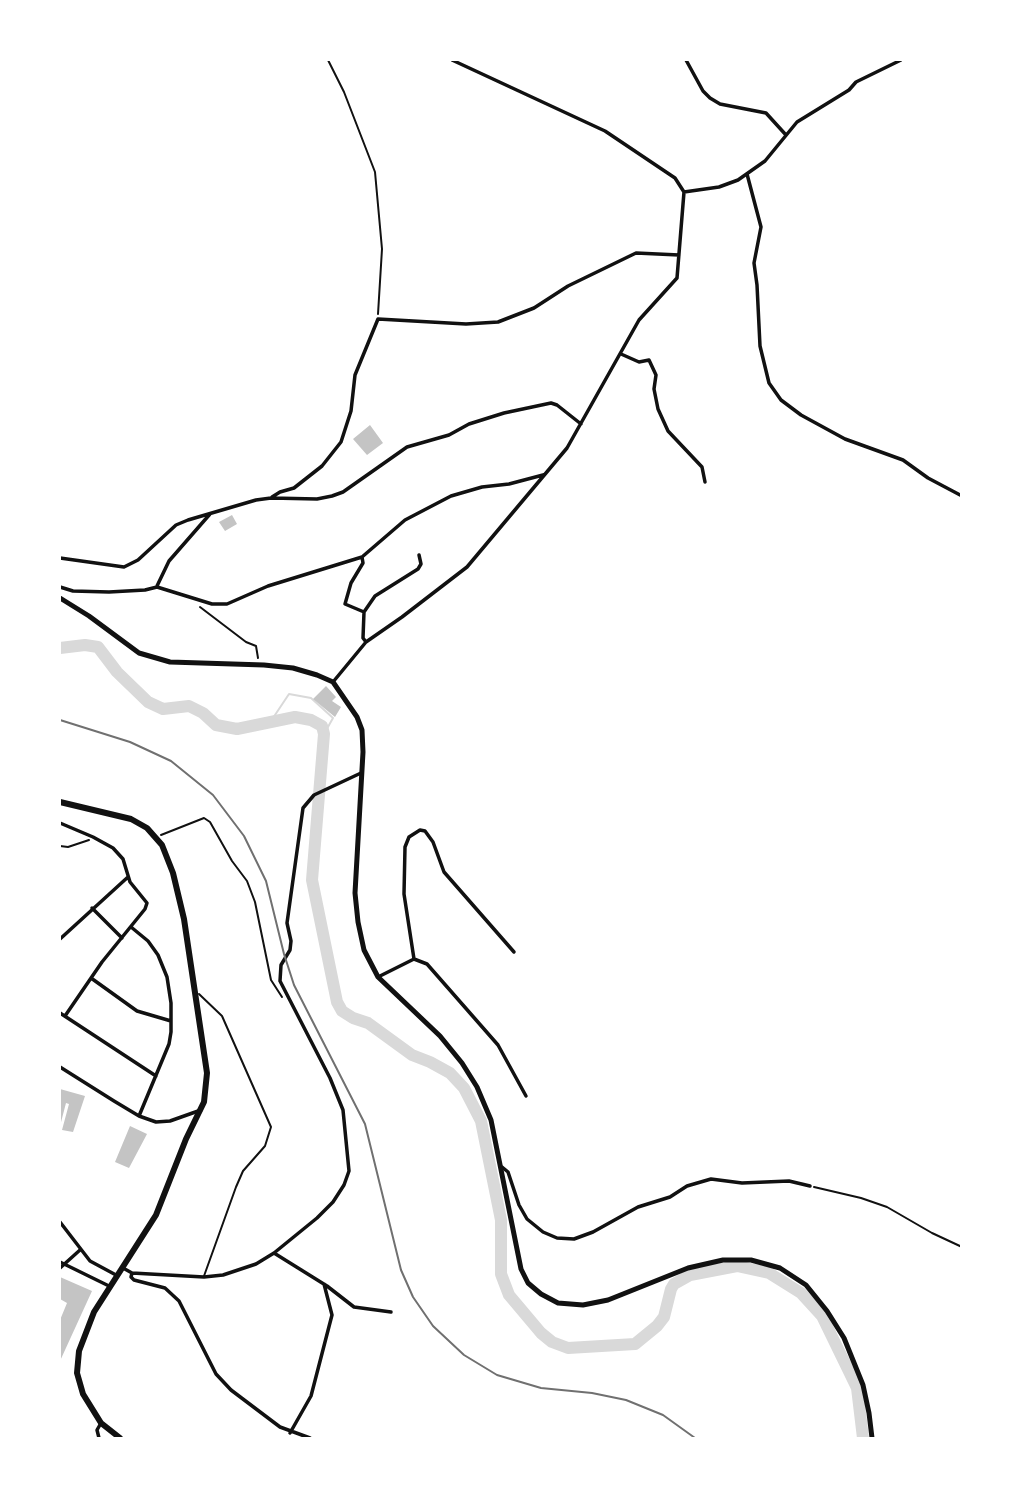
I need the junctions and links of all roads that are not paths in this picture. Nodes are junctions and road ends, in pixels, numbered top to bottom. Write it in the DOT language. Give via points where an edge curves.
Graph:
graph roads {
  1 [pos="452,60"];
  2 [pos="686,60"];
  3 [pos="901,60"];
  4 [pos="786,135"];
  5 [pos="747,174"];
  6 [pos="684,192"];
  7 [pos="679,256"];
  8 [pos="621,354"];
  9 [pos="581,424"];
  10 [pos="543,475"];
  11 [pos="705,482"];
  12 [pos="961,496"];
  13 [pos="271,498"];
  14 [pos="211,513"];
  15 [pos="419,555"];
  16 [pos="362,557"];
  17 [pos="60,558"];
  18 [pos="60,587"];
  19 [pos="157,587"];
  20 [pos="60,597"];
  21 [pos="364,612"];
  22 [pos="366,642"];
  23 [pos="333,682"];
  24 [pos="362,773"];
  25 [pos="60,800"];
  26 [pos="60,823"];
  27 [pos="128,876"];
  28 [pos="92,908"];
  29 [pos="131,928"];
  30 [pos="60,937"];
  31 [pos="122,938"];
  32 [pos="514,952"];
  33 [pos="414,959"];
  34 [pos="378,977"];
  35 [pos="91,978"];
  36 [pos="195,993"];
  37 [pos="60,1013"];
  38 [pos="65,1016"];
  39 [pos="172,1021"];
  40 [pos="60,1067"];
  41 [pos="156,1076"];
  42 [pos="526,1096"];
  43 [pos="201,1110"];
  44 [pos="139,1116"];
  45 [pos="501,1167"];
  46 [pos="810,1186"];
  47 [pos="60,1222"];
  48 [pos="80,1250"];
  49 [pos="274,1253"];
  50 [pos="61,1264"];
  51 [pos="122,1267"];
  52 [pos="132,1273"];
  53 [pos="116,1275"];
  54 [pos="204,1278"];
  55 [pos="324,1284"];
  56 [pos="109,1286"];
  57 [pos="391,1312"];
  58 [pos="101,1423"];
  59 [pos="290,1433"];
  60 [pos="99,1438"];
  61 [pos="120,1438"];
  62 [pos="310,1438"];
  63 [pos="872,1438"];
  1 -- 6 [label="street" via="605,131 675,178"];
  2 -- 4 [label="street" via="710,98 766,113"];
  3 -- 4 [label="street" via="856,82 797,122"];
  4 -- 5 [label="street" via="765,161"];
  5 -- 6 [label="street" via="728,184"];
  5 -- 12 [label="street" via="761,227 754,263 760,346 769,383 781,400 801,415 845,439 903,460"];
  6 -- 7 [label="street"];
  7 -- 8 [label="street" via="677,278 639,320"];
  7 -- 13 [label="street" via="636,253 534,308 498,322 378,319 355,375 341,442 322,466 294,488"];
  8 -- 9 [label="street"];
  8 -- 11 [label="street" via="639,362 649,360 656,375 658,409 668,431 702,467"];
  9 -- 10 [label="street"];
  9 -- 13 [label="street" via="557,405 543,403 407,447 332,496"];
  10 -- 16 [label="street" via="443,499 405,520"];
  10 -- 22 [label="street" via="467,567"];
  13 -- 14 [label="street"];
  14 -- 17 [label="street" via="176,525 124,567"];
  14 -- 19 [label="street" via="169,561"];
  15 -- 21 [label="street" via="418,569 375,596"];
  16 -- 19 [label="street" via="268,586 227,604 212,604"];
  16 -- 21 [label="street" via="345,604"];
  18 -- 19 [label="street" via="108,592"];
  20 -- 23 [label="main road" via="139,653 170,662 293,668"];
  21 -- 22 [label="street"];
  22 -- 23 [label="street"];
  23 -- 24 [label="main road" via="362,730"];
  24 -- 34 [label="main road" via="356,903 364,950"];
  24 -- 49 [label="street" via="306,803 287,923 290,950 281,965 280,981 343,1110 349,1171 333,1202"];
  25 -- 36 [label="main road" via="131,819 157,838 179,893"];
  26 -- 27 [label="street" via="113,848 123,859"];
  27 -- 28 [label="street"];
  27 -- 29 [label="street" via="147,903"];
  28 -- 30 [label="street"];
  28 -- 31 [label="street"];
  29 -- 31 [label="street"];
  29 -- 39 [label="street" via="148,941 164,966"];
  31 -- 35 [label="street"];
  32 -- 33 [label="street" via="444,872 433,842 420,830 405,847 404,894"];
  33 -- 34 [label="street"];
  33 -- 42 [label="street" via="427,964 498,1045"];
  34 -- 45 [label="main road" via="463,1063 491,1120"];
  35 -- 38 [label="street"];
  35 -- 39 [label="street" via="137,1011"];
  36 -- 43 [label="main road" via="207,1073"];
  36 -- 54 [label="lane" via="222,1016 271,1127 265,1146 243,1171"];
  37 -- 38 [label="street"];
  38 -- 41 [label="street"];
  39 -- 41 [label="street" via="169,1044"];
  40 -- 44 [label="street"];
  41 -- 44 [label="street"];
  43 -- 44 [label="street" via="170,1121"];
  43 -- 51 [label="main road" via="156,1215"];
  45 -- 46 [label="street" via="508,1172 527,1219 557,1238 574,1239 593,1232 638,1207 711,1179 789,1181"];
  45 -- 63 [label="main road" via="521,1269 528,1283 558,1303 608,1300 688,1268 723,1260 751,1260 780,1268 806,1285 844,1338 863,1385"];
  47 -- 48 [label="street"];
  48 -- 50 [label="street"];
  48 -- 53 [label="street"];
  49 -- 54 [label="street" via="256,1264"];
  49 -- 55 [label="street"];
  50 -- 56 [label="street"];
  51 -- 52 [label="street"];
  51 -- 53 [label="main road"];
  52 -- 54 [label="street"];
  52 -- 59 [label="street" via="134,1280 172,1293 216,1374 255,1410"];
  53 -- 56 [label="main road"];
  55 -- 57 [label="street" via="354,1307"];
  55 -- 59 [label="street" via="330,1324 311,1396"];
  56 -- 58 [label="main road" via="86,1329 77,1365 83,1394"];
  58 -- 60 [label="street"];
  58 -- 61 [label="main road"];
  59 -- 62 [label="street"];
}
